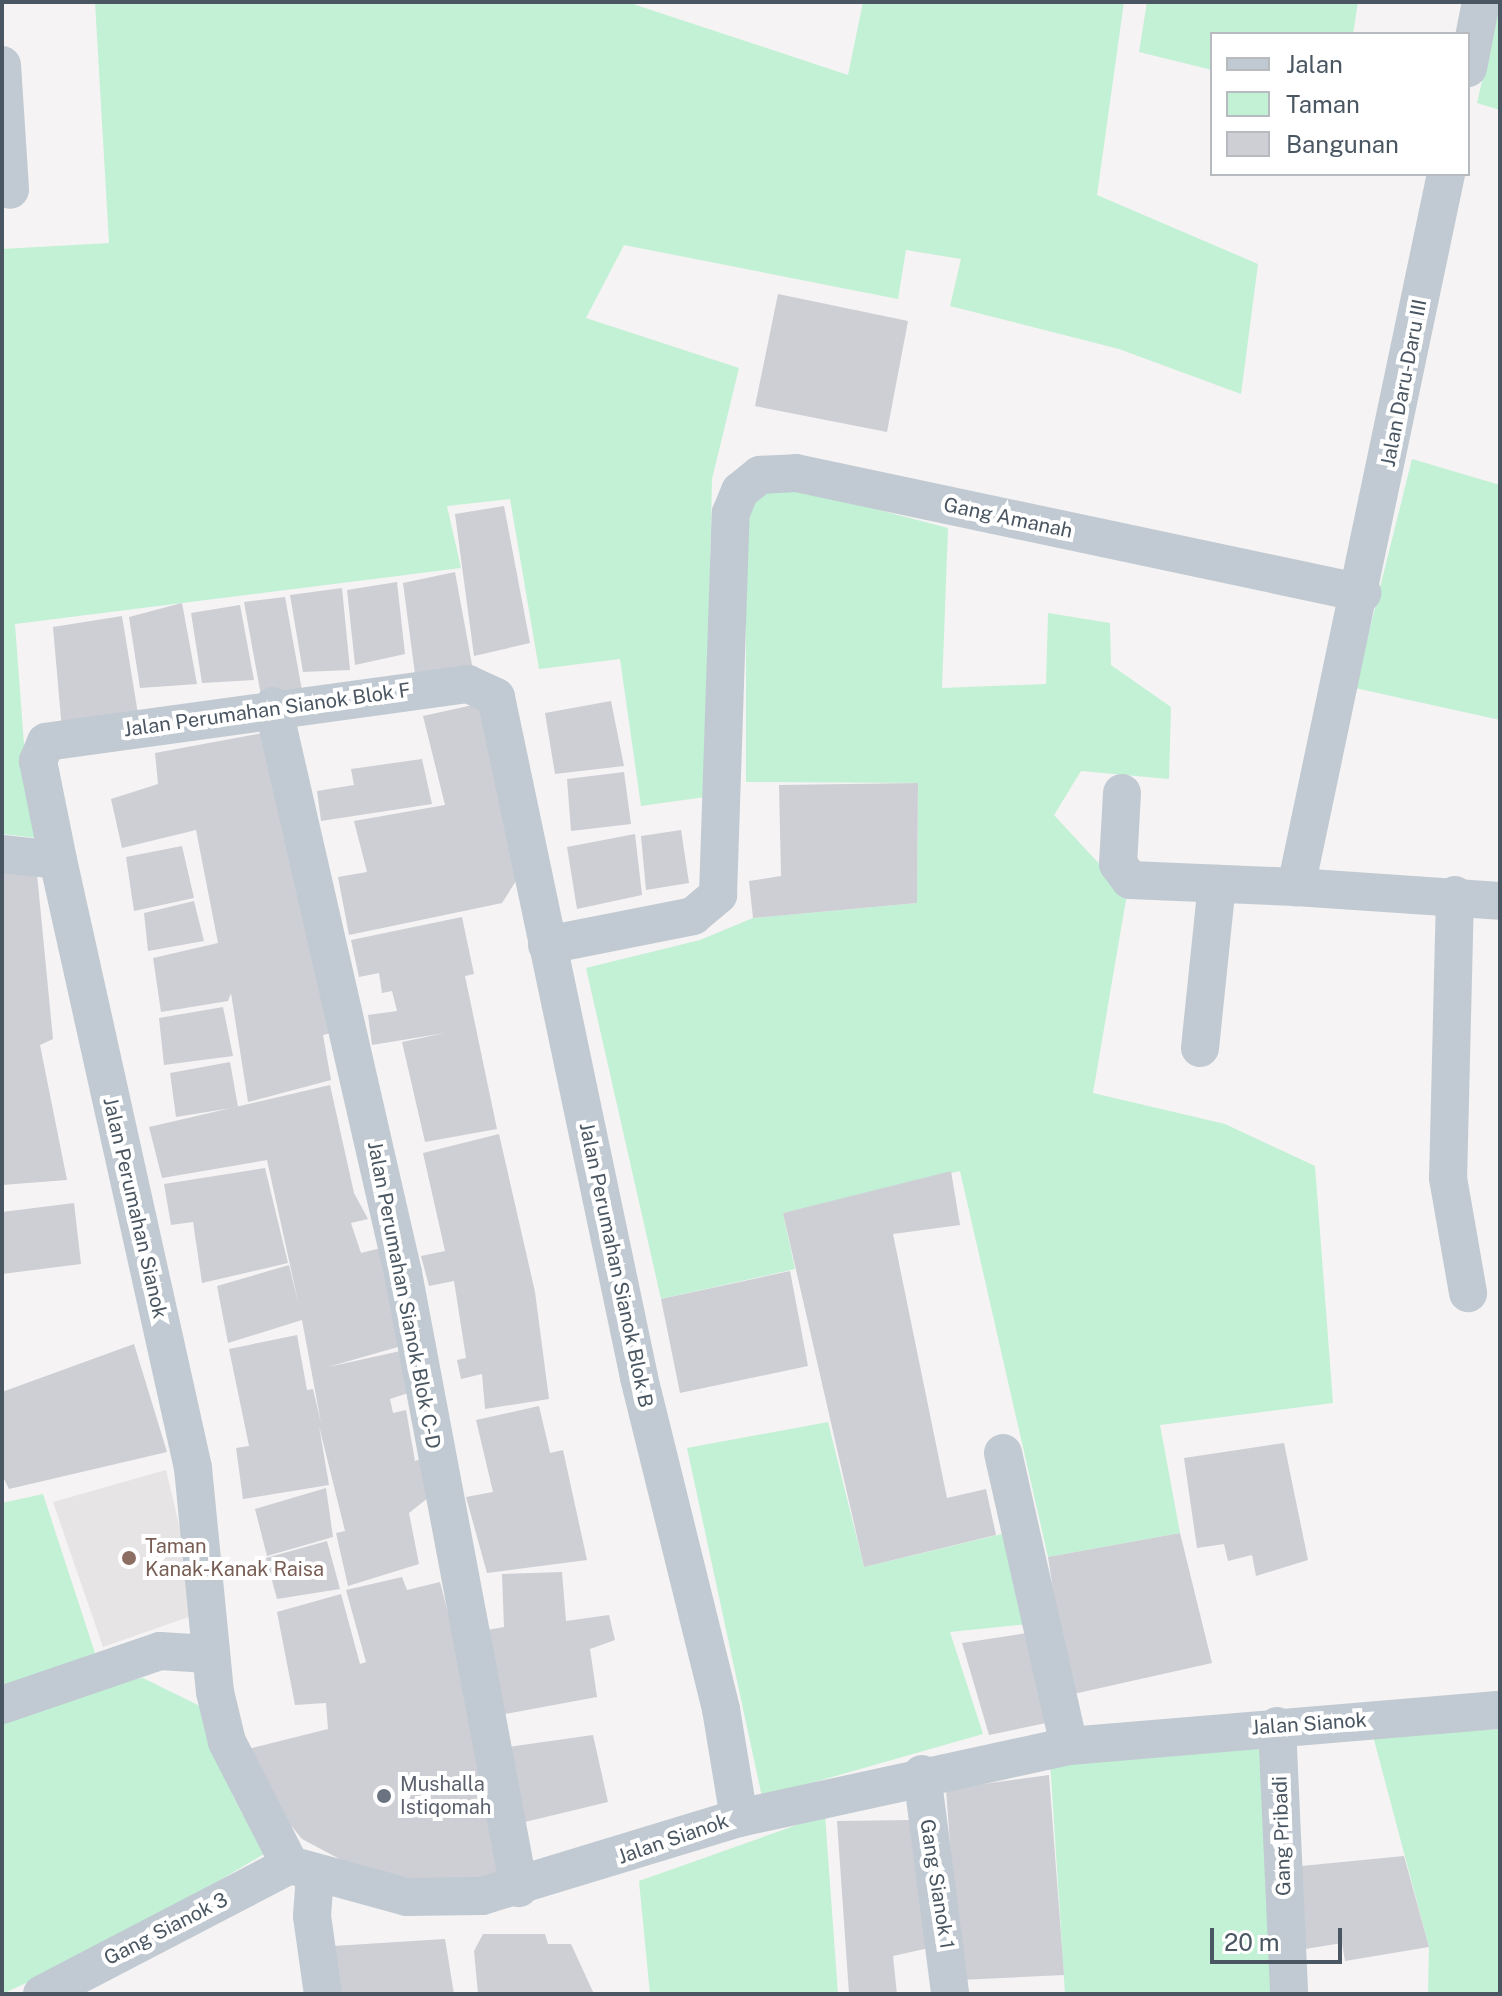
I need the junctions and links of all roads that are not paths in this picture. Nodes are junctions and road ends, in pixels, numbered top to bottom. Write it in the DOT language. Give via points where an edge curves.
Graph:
graph roads {
  1 [pos="1481,2"];
  2 [pos="1470,58"];
  3 [pos="2,65"];
  4 [pos="1446,176"];
  5 [pos="10,190"];
  6 [pos="1362,593"];
  7 [pos="273,706"];
  8 [pos="503,710"];
  9 [pos="39,766"];
  10 [pos="1122,793"];
  11 [pos="2,854"];
  12 [pos="58,860"];
  13 [pos="1217,884"];
  14 [pos="1296,887"];
  15 [pos="1455,895"];
  16 [pos="1500,901"];
  17 [pos="547,945"];
  18 [pos="1200,1048"];
  19 [pos="1468,1293"];
  20 [pos="1003,1453"];
  21 [pos="208,1654"];
  22 [pos="2,1705"];
  23 [pos="1500,1710"];
  24 [pos="1277,1726"];
  25 [pos="1069,1746"];
  26 [pos="922,1774"];
  27 [pos="739,1818"];
  28 [pos="303,1870"];
  29 [pos="519,1888"];
  30 [pos="42,1994"];
  31 [pos="323,1994"];
  32 [pos="950,1994"];
  33 [pos="1289,1994"];
  1 -- 2 [label="street"];
  3 -- 5 [label="street"];
  4 -- 6 [label="street, Jalan Daru-Daru III"];
  6 -- 14 [label="street"];
  6 -- 17 [label="street, Gang Amanah" via="796,473 760,475 740,491 731,513 718,895 693,916"];
  7 -- 8 [label="street, Jalan Perumahan Sianok Blok F" via="468,684 490,691"];
  7 -- 9 [label="street, Jalan Perumahan Sianok Blok F" via="46,742 39,749"];
  7 -- 29 [label="street, Jalan Perumahan Sianok Blok C-D" via="403,1273"];
  8 -- 17 [label="street, Jalan Perumahan Sianok Blok B"];
  9 -- 12 [label="street, Jalan Perumahan Sianok"];
  10 -- 13 [label="street" via="1118,864 1126,878"];
  11 -- 12 [label="street"];
  12 -- 21 [label="street, Jalan Perumahan Sianok" via="193,1468 208,1576"];
  13 -- 14 [label="street"];
  13 -- 18 [label="street"];
  14 -- 15 [label="street"];
  15 -- 16 [label="street"];
  15 -- 19 [label="street" via="1448,1178"];
  17 -- 27 [label="street, Jalan Perumahan Sianok Blok B" via="639,1377 721,1709"];
  20 -- 25 [label="street"];
  21 -- 22 [label="street" via="160,1651"];
  21 -- 28 [label="street" via="227,1742"];
  23 -- 24 [label="street, Jalan Sianok"];
  24 -- 25 [label="street, Jalan Sianok"];
  24 -- 33 [label="street, Gang Pribadi"];
  25 -- 26 [label="street, Jalan Sianok"];
  26 -- 27 [label="street, Jalan Sianok"];
  26 -- 32 [label="street, Gang Sianok 1"];
  27 -- 29 [label="street, Jalan Sianok"];
  28 -- 29 [label="street, Jalan Sianok" via="407,1897"];
  28 -- 30 [label="street, Gang Sianok 3"];
  28 -- 31 [label="street"];
}
